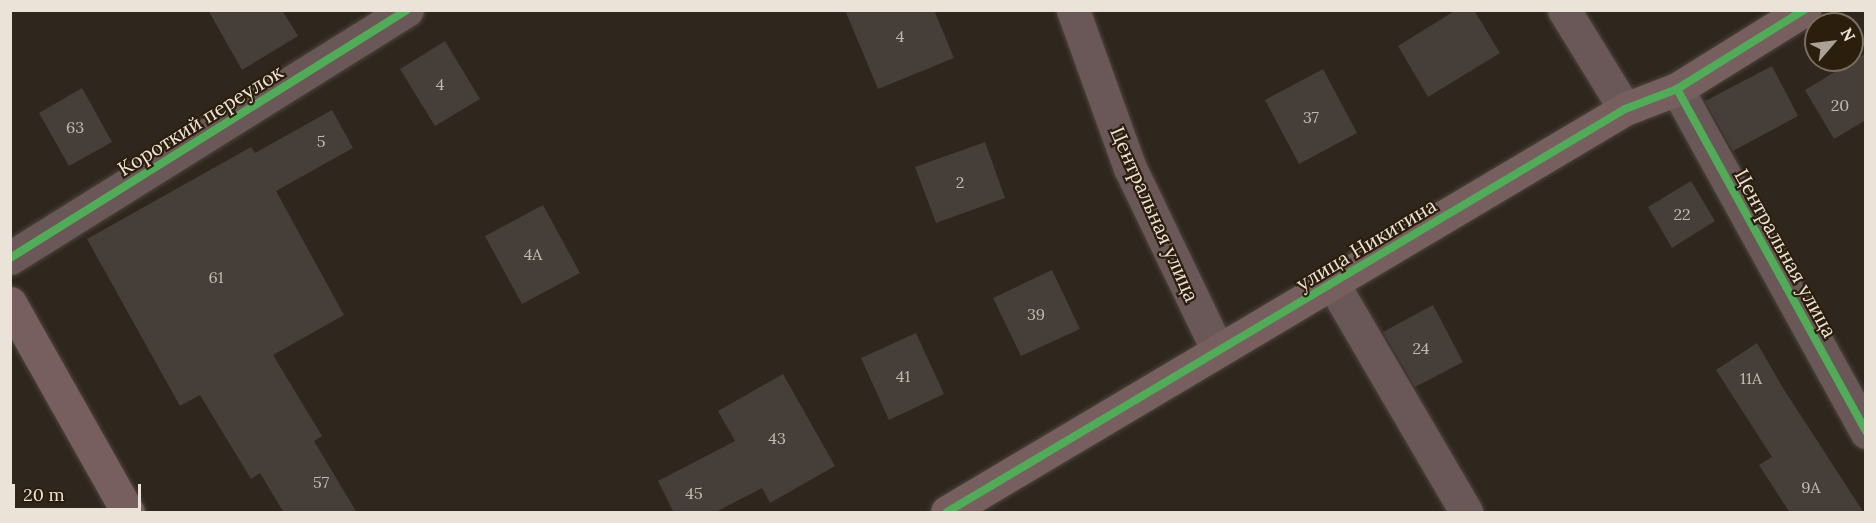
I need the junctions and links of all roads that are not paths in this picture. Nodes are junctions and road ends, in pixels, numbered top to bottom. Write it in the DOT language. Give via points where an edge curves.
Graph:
graph roads {
  1 [pos="407,10"];
  2 [pos="1073,10"];
  3 [pos="1564,10"];
  4 [pos="1804,10"];
  5 [pos="1677,89"];
  6 [pos="1625,109"];
  7 [pos="10,258"];
  8 [pos="1333,284"];
  9 [pos="10,303"];
  10 [pos="1217,349"];
  11 [pos="1866,432"];
  12 [pos="128,513"];
  13 [pos="947,513"];
  14 [pos="1467,513"];
  1 -- 7 [label="street, Короткий переулок"];
  2 -- 10 [label="street, Центральная улица" via="1130,168"];
  3 -- 6 [label="street"];
  4 -- 5 [label="street, улица Никитина"];
  5 -- 6 [label="street, улица Никитина"];
  5 -- 11 [label="street, Центральная улица"];
  6 -- 8 [label="street, улица Никитина"];
  8 -- 10 [label="street, улица Никитина"];
  8 -- 14 [label="street"];
  9 -- 12 [label="street"];
  10 -- 13 [label="street, улица Никитина"];
}
